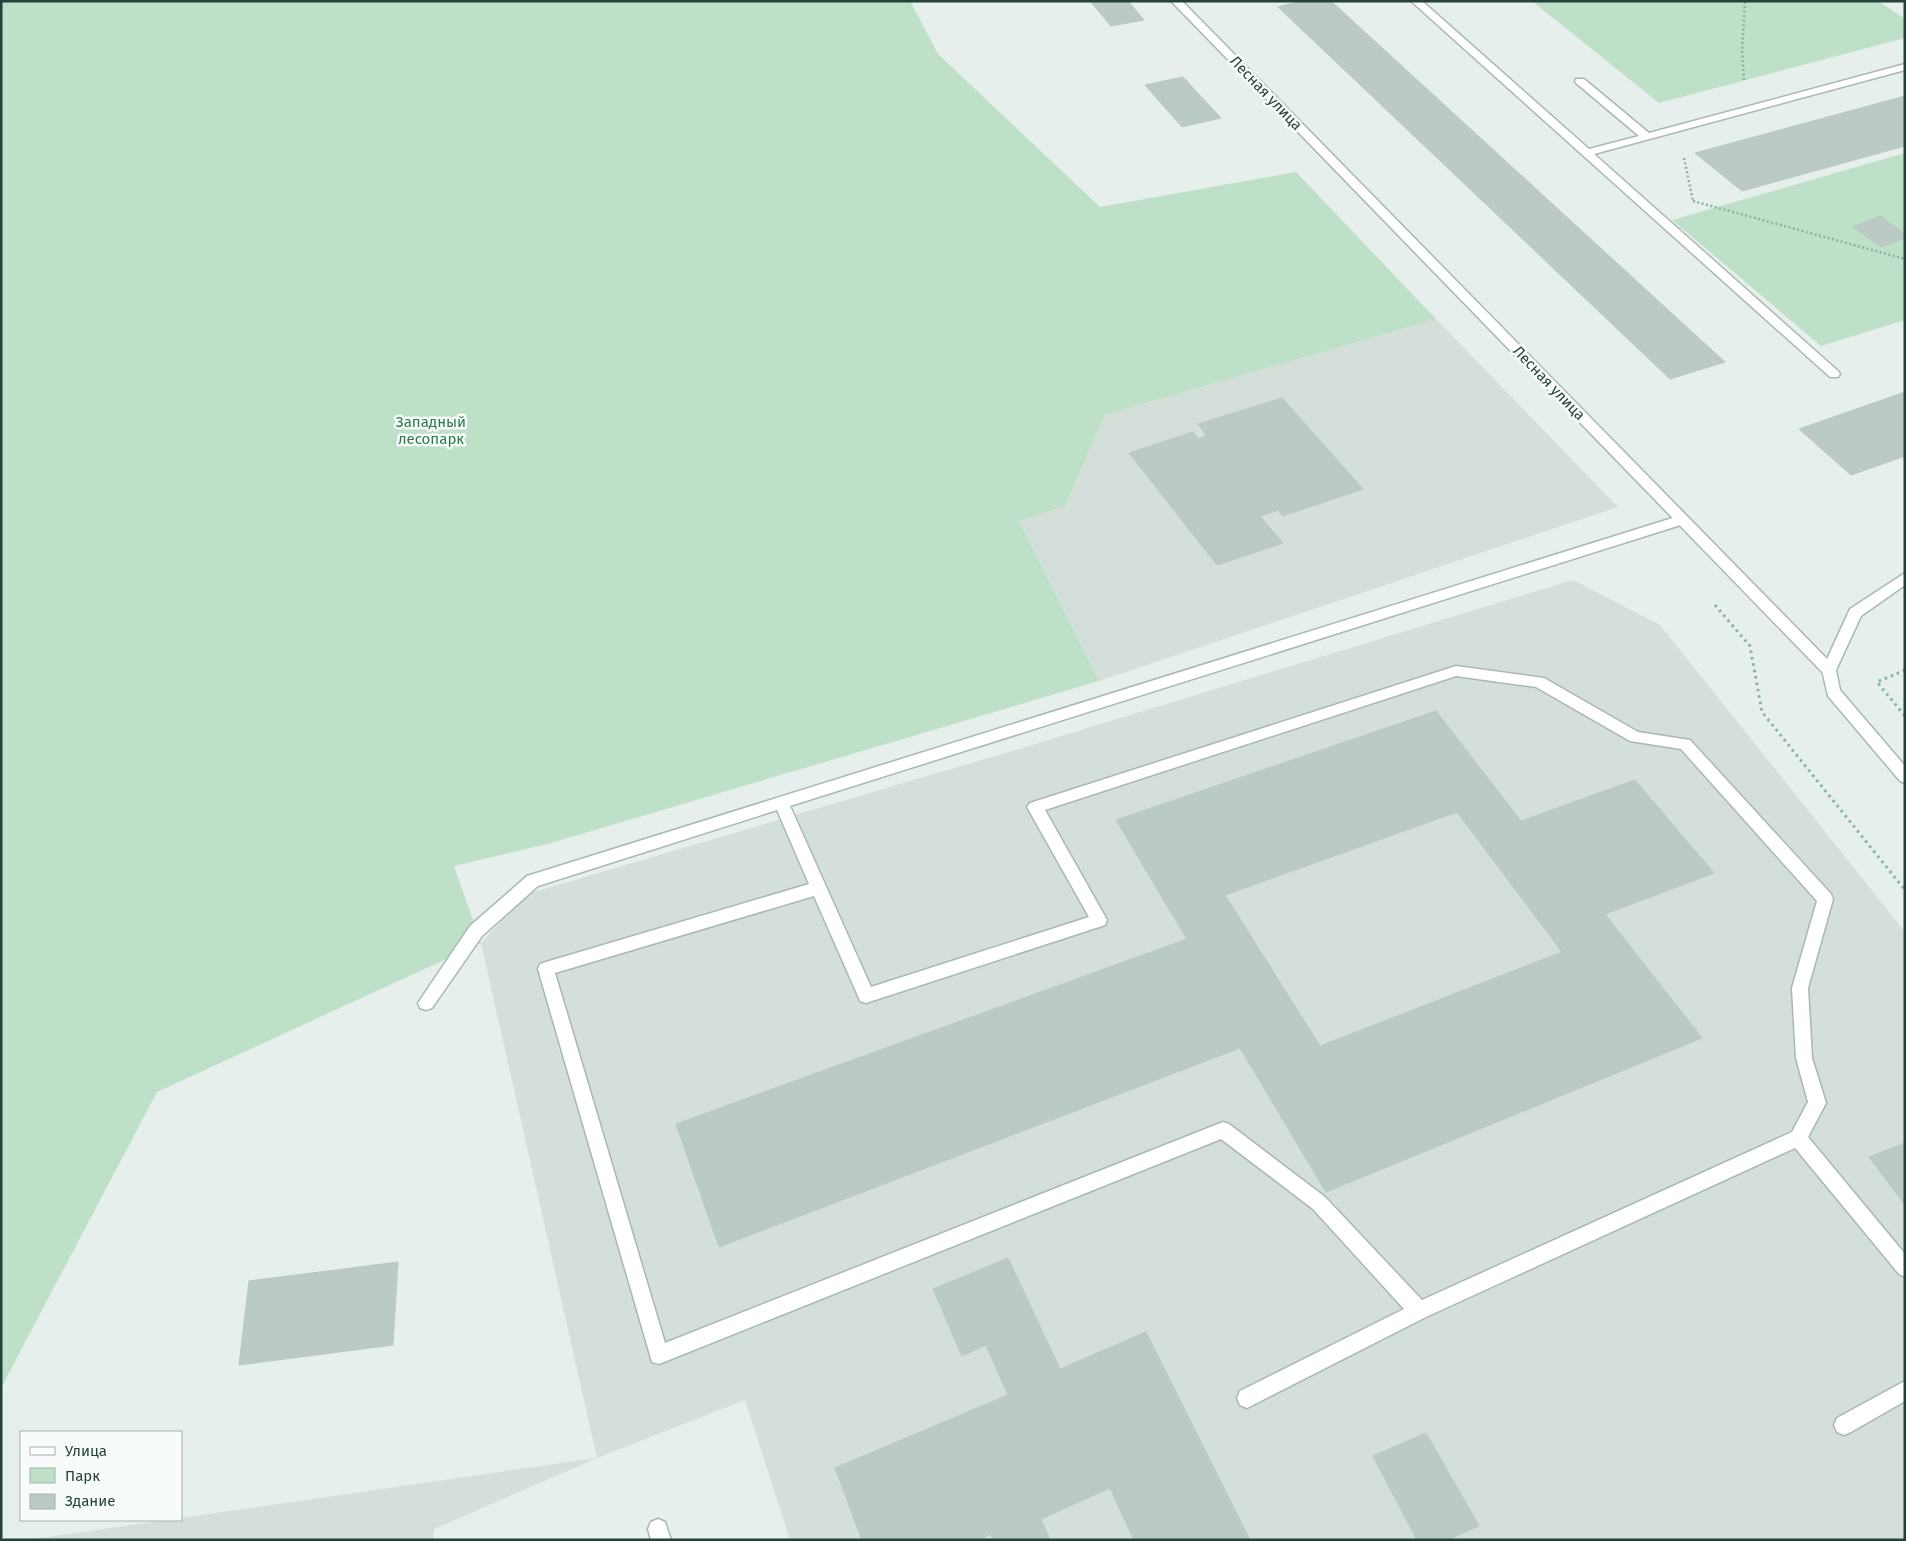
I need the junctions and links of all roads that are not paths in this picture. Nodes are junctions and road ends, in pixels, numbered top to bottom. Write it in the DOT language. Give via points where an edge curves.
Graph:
graph roads {
  1 [pos="1176,1"];
  2 [pos="1416,1"];
  3 [pos="1905,67"];
  4 [pos="1580,81"];
  5 [pos="1647,137"];
  6 [pos="1586,153"];
  7 [pos="1834,374"];
  8 [pos="1682,520"];
  9 [pos="1905,578"];
  10 [pos="1829,670"];
  11 [pos="1905,777"];
  12 [pos="781,803"];
  13 [pos="819,888"];
  14 [pos="426,1003"];
  15 [pos="1798,1138"];
  16 [pos="1905,1268"];
  17 [pos="1419,1311"];
  18 [pos="1905,1390"];
  19 [pos="1247,1398"];
  20 [pos="1844,1425"];
  1 -- 8 [label="street, Лесная улица"];
  2 -- 6 [label="street"];
  3 -- 5 [label="street"];
  4 -- 5 [label="street"];
  5 -- 6 [label="street"];
  6 -- 7 [label="street"];
  8 -- 10 [label="street, Лесная улица"];
  8 -- 12 [label="street"];
  9 -- 10 [label="street" via="1855,613"];
  10 -- 11 [label="street" via="1833,692"];
  12 -- 13 [label="street"];
  12 -- 14 [label="street" via="533,881 476,931"];
  13 -- 15 [label="street" via="866,996 1099,920 1035,807 1456,671 1539,682 1634,737 1685,744 1825,899 1800,988 1804,1058 1817,1103"];
  13 -- 17 [label="street" via="546,969 659,1355 1223,1130 1319,1203"];
  15 -- 16 [label="street"];
  15 -- 17 [label="street"];
  17 -- 19 [label="street"];
  18 -- 20 [label="street"];
}
